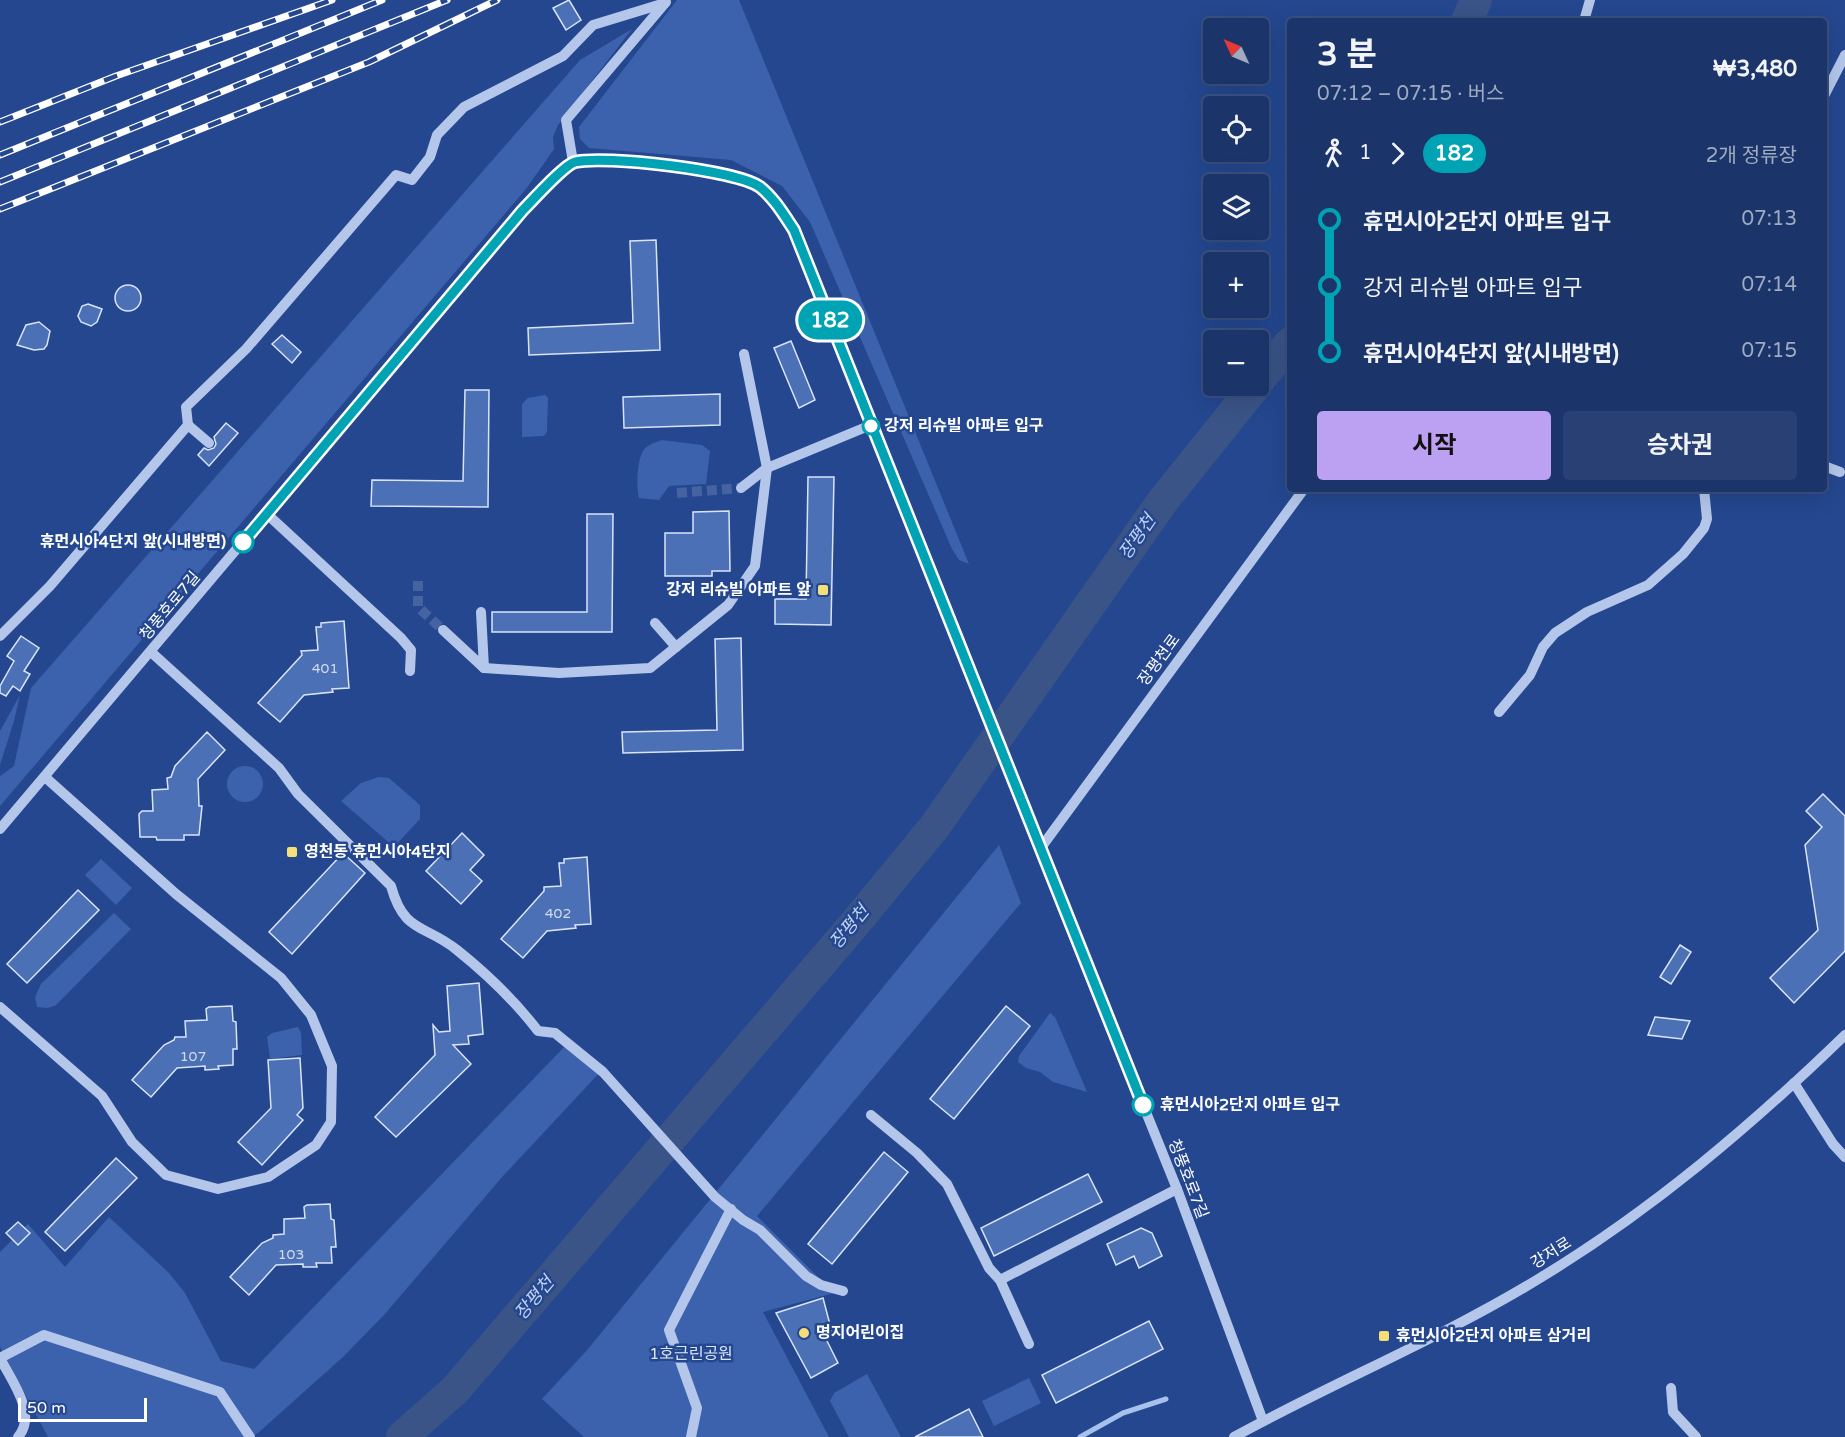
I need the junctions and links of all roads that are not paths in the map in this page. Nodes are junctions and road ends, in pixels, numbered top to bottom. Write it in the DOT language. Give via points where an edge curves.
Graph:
graph roads {
  1 [pos="1590,0"];
  2 [pos="667,1"];
  3 [pos="1585,18"];
  4 [pos="1845,55"];
  5 [pos="1827,90"];
  6 [pos="573,162"];
  7 [pos="744,354"];
  8 [pos="188,425"];
  9 [pos="871,425"];
  10 [pos="209,443"];
  11 [pos="1827,467"];
  12 [pos="767,468"];
  13 [pos="1840,472"];
  14 [pos="741,488"];
  15 [pos="1302,492"];
  16 [pos="1704,492"];
  17 [pos="267,513"];
  18 [pos="481,612"];
  19 [pos="655,623"];
  20 [pos="443,630"];
  21 [pos="0,636"];
  22 [pos="676,647"];
  23 [pos="151,652"];
  24 [pos="484,668"];
  25 [pos="410,671"];
  26 [pos="1499,712"];
  27 [pos="45,777"];
  28 [pos="0,829"];
  29 [pos="1040,849"];
  30 [pos="0,1007"];
  31 [pos="1845,1035"];
  32 [pos="1794,1083"];
  33 [pos="871,1115"];
  34 [pos="1845,1157"];
  35 [pos="1177,1189"];
  36 [pos="731,1209"];
  37 [pos="1000,1280"];
  38 [pos="843,1291"];
  39 [pos="1029,1344"];
  40 [pos="0,1358"];
  41 [pos="1671,1388"];
  42 [pos="1263,1421"];
  43 [pos="18,1437"];
  44 [pos="250,1437"];
  45 [pos="692,1437"];
  46 [pos="1234,1437"];
  47 [pos="1696,1437"];
  1 -- 3 [label="street"];
  2 -- 6 [label="street" via="566,120"];
  2 -- 8 [label="street" via="593,25 563,56 465,107 437,135 430,157 412,180 396,175 246,349 186,407"];
  4 -- 5 [label="street"];
  6 -- 9 [label="street" via="600,160 696,169 734,176 759,187 794,230"];
  6 -- 17 [label="street, 청풍호로7길" via="522,211"];
  7 -- 12 [label="street"];
  8 -- 10 [label="street"];
  8 -- 21 [label="street" via="50,585"];
  9 -- 12 [label="street"];
  9 -- 29 [label="street, 청풍호로7길"];
  11 -- 13 [label="street"];
  12 -- 14 [label="street"];
  12 -- 22 [label="street" via="755,566 728,604"];
  15 -- 29 [label="street, 장평천로"];
  16 -- 26 [label="street" via="1704,528 1683,554 1648,585 1587,612 1555,633 1543,647 1530,675"];
  17 -- 23 [label="street, 청풍호로7길"];
  17 -- 25 [label="street" via="411,650"];
  18 -- 24 [label="street"];
  19 -- 22 [label="street"];
  20 -- 24 [label="street"];
  22 -- 24 [label="street" via="650,668 559,672"];
  23 -- 27 [label="street, 청풍호로7길"];
  23 -- 36 [label="street" via="279,768 298,794 390,886 396,905 411,924 456,948 538,1031 555,1033 603,1072 715,1197"];
  27 -- 28 [label="street, 청풍호로7길"];
  27 -- 30 [label="street" via="176,894 281,978 311,1015 332,1066 331,1122 316,1145 268,1177 218,1189 166,1175 132,1142 102,1096"];
  29 -- 35 [label="street, 청풍호로7길"];
  31 -- 32 [label="street, 강저로"];
  32 -- 34 [label="street"];
  32 -- 42 [label="street, 강저로" via="1680,1182 1598,1242 1479,1312"];
  33 -- 37 [label="street" via="947,1184 989,1268"];
  35 -- 37 [label="street"];
  35 -- 42 [label="street, 청풍호로7길"];
  36 -- 38 [label="street" via="760,1230 806,1276"];
  36 -- 45 [label="street" via="669,1330 697,1408"];
  37 -- 39 [label="street"];
  40 -- 43 [label="street" via="26,1409"];
  40 -- 44 [label="street" via="44,1335 220,1392"];
  41 -- 47 [label="street" via="1673,1412"];
  42 -- 46 [label="street, 강저로"];
}
